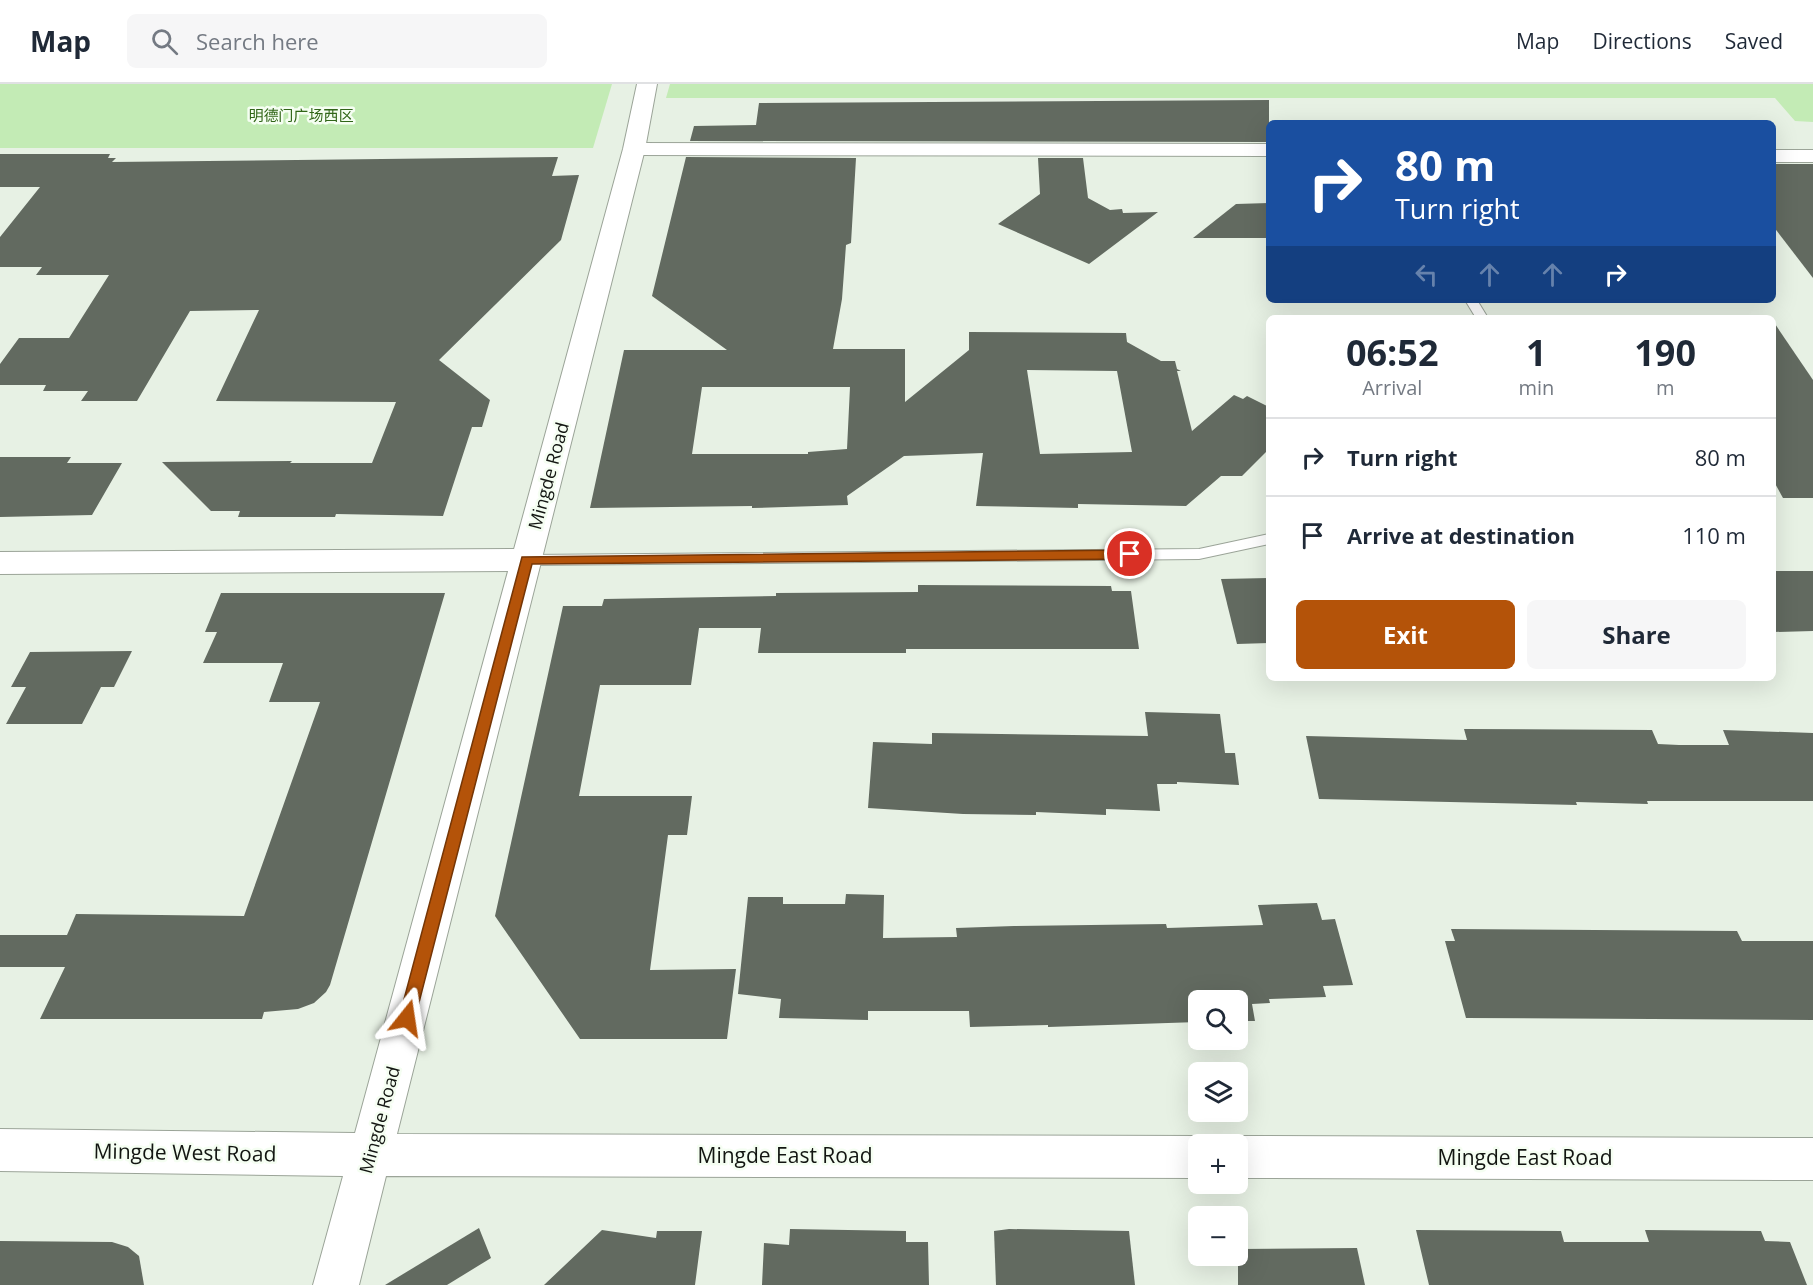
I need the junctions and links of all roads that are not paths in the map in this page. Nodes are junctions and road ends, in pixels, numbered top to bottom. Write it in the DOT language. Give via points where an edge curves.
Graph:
graph roads {
  1 [pos="647,84"];
  2 [pos="634,148"];
  3 [pos="1264,152"];
  4 [pos="1776,156"];
  5 [pos="1813,156"];
  6 [pos="1266,540"];
  7 [pos="527,560"];
  8 [pos="0,564"];
  9 [pos="0,1150"];
  10 [pos="371,1155"];
  11 [pos="1188,1157"];
  12 [pos="1248,1157"];
  13 [pos="1813,1159"];
  14 [pos="336,1285"];
  1 -- 2 [label="street, Mingde Road"];
  2 -- 3 [label="street"];
  2 -- 7 [label="street, Mingde Road"];
  4 -- 5 [label="street"];
  6 -- 7 [label="lane" via="1199,554"];
  7 -- 8 [label="street"];
  7 -- 10 [label="street, Mingde Road"];
  9 -- 10 [label="street, Mingde West Road"];
  10 -- 11 [label="street, Mingde East Road"];
  10 -- 14 [label="street, Mingde Road"];
  12 -- 13 [label="street, Mingde East Road"];
}
